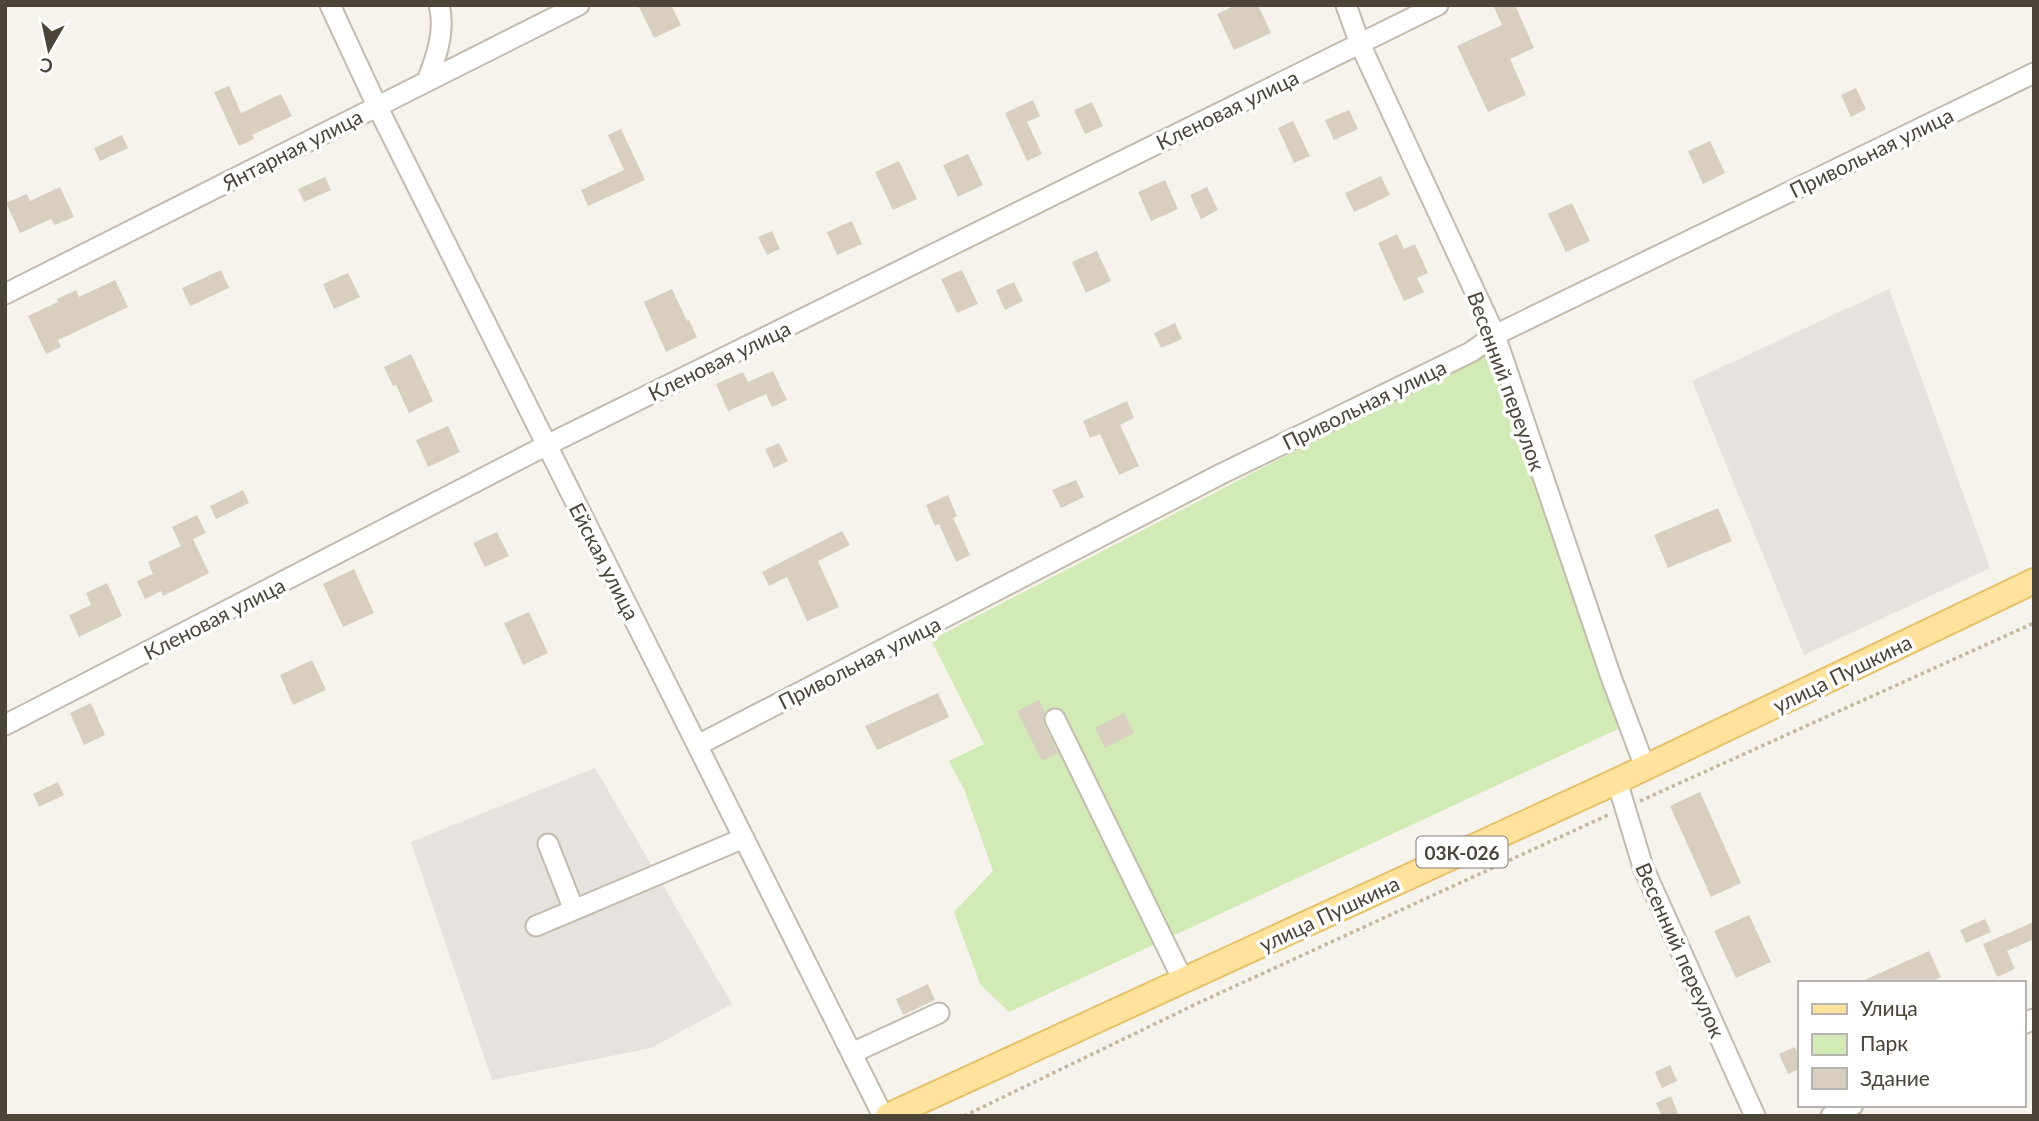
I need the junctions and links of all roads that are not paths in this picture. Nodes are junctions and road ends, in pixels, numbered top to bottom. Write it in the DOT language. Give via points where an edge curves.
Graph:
graph roads {
  1 [pos="330,5"];
  2 [pos="439,5"];
  3 [pos="579,5"];
  4 [pos="1346,5"];
  5 [pos="1437,5"];
  6 [pos="1360,44"];
  7 [pos="2034,73"];
  8 [pos="427,82"];
  9 [pos="377,106"];
  10 [pos="5,294"];
  11 [pos="1495,335"];
  12 [pos="547,445"];
  13 [pos="2034,581"];
  14 [pos="1055,719"];
  15 [pos="5,725"];
  16 [pos="698,745"];
  17 [pos="1645,767"];
  18 [pos="1617,780"];
  19 [pos="744,838"];
  20 [pos="548,844"];
  21 [pos="574,910"];
  22 [pos="536,926"];
  23 [pos="1183,980"];
  24 [pos="939,1013"];
  25 [pos="852,1053"];
  26 [pos="1849,1107"];
  27 [pos="885,1116"];
  28 [pos="1755,1116"];
  29 [pos="1831,1116"];
  1 -- 9 [label="street, Ейская улица"];
  2 -- 8 [label="street" via="440,39"];
  3 -- 8 [label="street, Янтарная улица"];
  4 -- 6 [label="street, Весенний переулок"];
  5 -- 6 [label="street, Кленовая улица"];
  6 -- 11 [label="street, Весенний переулок"];
  6 -- 12 [label="street, Кленовая улица"];
  7 -- 11 [label="street, Привольная улица"];
  8 -- 9 [label="street, Янтарная улица"];
  9 -- 10 [label="street, Янтарная улица"];
  9 -- 12 [label="street, Ейская улица"];
  11 -- 16 [label="street, Привольная улица" via="1471,352 1221,474"];
  11 -- 17 [label="street, Весенний переулок"];
  12 -- 15 [label="street, Кленовая улица"];
  12 -- 16 [label="street, Ейская улица"];
  13 -- 17 [label="main road, улица Пушкина / 03К-026"];
  14 -- 23 [label="street"];
  16 -- 19 [label="street, Ейская улица"];
  17 -- 18 [label="main road, улица Пушкина / 03К-026"];
  18 -- 23 [label="main road, улица Пушкина / 03К-026"];
  18 -- 28 [label="street, Весенний переулок" via="1643,866"];
  19 -- 21 [label="street"];
  19 -- 25 [label="street, Ейская улица"];
  20 -- 21 [label="street"];
  21 -- 22 [label="street"];
  23 -- 27 [label="main road, улица Пушкина / 03К-026"];
  24 -- 25 [label="street"];
  25 -- 27 [label="street, Ейская улица"];
  26 -- 29 [label="street"];
}
